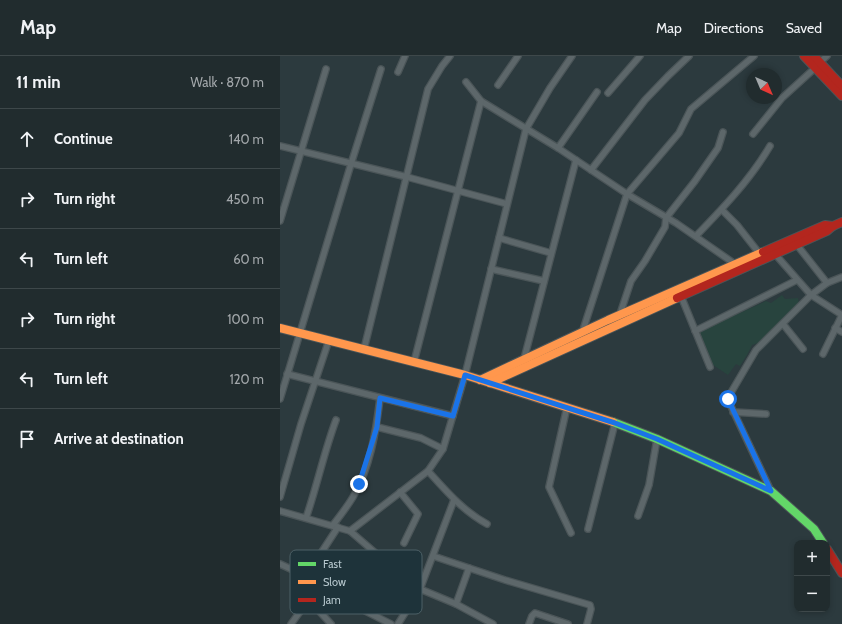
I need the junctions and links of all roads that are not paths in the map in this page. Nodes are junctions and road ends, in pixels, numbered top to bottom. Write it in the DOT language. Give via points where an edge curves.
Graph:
graph roads {
  1 [pos="406,56"];
  2 [pos="450,56"];
  3 [pos="518,56"];
  4 [pos="572,56"];
  5 [pos="640,56"];
  6 [pos="689,56"];
  7 [pos="754,56"];
  8 [pos="804,56"];
  9 [pos="827,56"];
  10 [pos="816,62"];
  11 [pos="326,69"];
  12 [pos="381,69"];
  13 [pos="398,72"];
  14 [pos="466,82"];
  15 [pos="498,85"];
  16 [pos="842,86"];
  17 [pos="597,92"];
  18 [pos="608,93"];
  19 [pos="842,96"];
  20 [pos="481,101"];
  21 [pos="526,129"];
  22 [pos="723,132"];
  23 [pos="753,134"];
  24 [pos="280,146"];
  25 [pos="770,146"];
  26 [pos="558,148"];
  27 [pos="301,152"];
  28 [pos="576,160"];
  29 [pos="351,164"];
  30 [pos="591,170"];
  31 [pos="407,177"];
  32 [pos="458,192"];
  33 [pos="627,194"];
  34 [pos="507,204"];
  35 [pos="722,210"];
  36 [pos="666,218"];
  37 [pos="280,221"];
  38 [pos="842,222"];
  39 [pos="833,226"];
  40 [pos="696,236"];
  41 [pos="499,238"];
  42 [pos="797,245"];
  43 [pos="551,253"];
  44 [pos="759,253"];
  45 [pos="775,254"];
  46 [pos="735,264"];
  47 [pos="491,269"];
  48 [pos="842,277"];
  49 [pos="797,280"];
  50 [pos="544,281"];
  51 [pos="827,283"];
  52 [pos="811,295"];
  53 [pos="680,296"];
  54 [pos="620,314"];
  55 [pos="783,324"];
  56 [pos="280,328"];
  57 [pos="835,328"];
  58 [pos="583,330"];
  59 [pos="695,330"];
  60 [pos="842,332"];
  61 [pos="300,333"];
  62 [pos="329,340"];
  63 [pos="364,349"];
  64 [pos="803,349"];
  65 [pos="823,354"];
  66 [pos="524,359"];
  67 [pos="414,362"];
  68 [pos="710,367"];
  69 [pos="287,374"];
  70 [pos="465,375"];
  71 [pos="480,380"];
  72 [pos="315,381"];
  73 [pos="490,383"];
  74 [pos="380,398"];
  75 [pos="280,399"];
  76 [pos="567,407"];
  77 [pos="734,412"];
  78 [pos="766,414"];
  79 [pos="453,416"];
  80 [pos="336,420"];
  81 [pos="615,423"];
  82 [pos="377,427"];
  83 [pos="657,439"];
  84 [pos="443,449"];
  85 [pos="428,471"];
  86 [pos="771,491"];
  87 [pos="400,492"];
  88 [pos="280,497"];
  89 [pos="454,500"];
  90 [pos="280,511"];
  91 [pos="638,516"];
  92 [pos="306,518"];
  93 [pos="487,524"];
  94 [pos="335,526"];
  95 [pos="588,529"];
  96 [pos="350,531"];
  97 [pos="571,533"];
  98 [pos="821,540"];
  99 [pos="404,543"];
  100 [pos="324,550"];
  101 [pos="372,550"];
  102 [pos="830,554"];
  103 [pos="433,556"];
  104 [pos="280,564"];
  105 [pos="469,568"];
  106 [pos="290,569"];
  107 [pos="842,572"];
  108 [pos="422,582"];
  109 [pos="422,588"];
  110 [pos="456,604"];
  111 [pos="298,614"];
  112 [pos="322,614"];
  113 [pos="371,614"];
  114 [pos="404,614"];
  115 [pos="291,624"];
  116 [pos="332,624"];
  117 [pos="391,624"];
  118 [pos="398,624"];
  119 [pos="493,624"];
  120 [pos="529,624"];
  121 [pos="568,624"];
  122 [pos="587,624"];
  1 -- 13 [label="street"];
  2 -- 31 [label="street" via="428,89"];
  3 -- 15 [label="street"];
  4 -- 21 [label="street"];
  5 -- 18 [label="street"];
  6 -- 30 [label="street" via="645,100"];
  7 -- 33 [label="street" via="691,108 679,133"];
  8 -- 10 [label="main road"];
  9 -- 10 [label="street"];
  10 -- 16 [label="main road"];
  10 -- 19 [label="main road"];
  10 -- 23 [label="street"];
  11 -- 27 [label="street"];
  12 -- 29 [label="street"];
  14 -- 20 [label="street"];
  17 -- 26 [label="street"];
  20 -- 21 [label="street"];
  20 -- 32 [label="street"];
  21 -- 26 [label="street"];
  21 -- 34 [label="street"];
  22 -- 36 [label="street" via="718,148"];
  24 -- 27 [label="street"];
  25 -- 35 [label="street" via="759,166"];
  26 -- 28 [label="street"];
  27 -- 29 [label="street"];
  27 -- 37 [label="street"];
  28 -- 30 [label="street"];
  28 -- 43 [label="street"];
  29 -- 31 [label="street"];
  29 -- 61 [label="street"];
  30 -- 33 [label="street"];
  31 -- 32 [label="street"];
  31 -- 63 [label="street"];
  32 -- 34 [label="street"];
  32 -- 67 [label="street"];
  33 -- 36 [label="street"];
  33 -- 58 [label="street"];
  34 -- 41 [label="street"];
  35 -- 40 [label="street"];
  35 -- 44 [label="street"];
  36 -- 40 [label="street"];
  36 -- 54 [label="street" via="664,227 631,281"];
  38 -- 39 [label="main road"];
  39 -- 42 [label="main road"];
  39 -- 44 [label="main road" via="825,225"];
  40 -- 46 [label="street"];
  41 -- 43 [label="street"];
  41 -- 47 [label="street"];
  42 -- 45 [label="main road"];
  42 -- 51 [label="street"];
  43 -- 50 [label="street"];
  44 -- 46 [label="main road"];
  45 -- 49 [label="street"];
  45 -- 53 [label="main road"];
  46 -- 54 [label="main road"];
  47 -- 50 [label="street"];
  47 -- 70 [label="street"];
  48 -- 51 [label="street"];
  49 -- 52 [label="street"];
  49 -- 59 [label="street"];
  50 -- 66 [label="street"];
  51 -- 52 [label="street"];
  52 -- 55 [label="street"];
  52 -- 57 [label="street" via="842,315"];
  53 -- 59 [label="street"];
  53 -- 73 [label="main road"];
  54 -- 58 [label="main road"];
  55 -- 64 [label="street"];
  55 -- 77 [label="street" via="756,350 744,368 729,396"];
  56 -- 61 [label="main road"];
  57 -- 60 [label="street"];
  57 -- 65 [label="street"];
  58 -- 66 [label="main road"];
  59 -- 68 [label="street"];
  61 -- 62 [label="main road"];
  61 -- 69 [label="street"];
  62 -- 63 [label="main road"];
  62 -- 72 [label="street"];
  63 -- 67 [label="main road"];
  66 -- 71 [label="main road"];
  67 -- 70 [label="main road"];
  69 -- 72 [label="street"];
  69 -- 75 [label="street"];
  70 -- 71 [label="main road"];
  70 -- 79 [label="street"];
  71 -- 73 [label="main road"];
  72 -- 74 [label="street"];
  72 -- 88 [label="street"];
  73 -- 76 [label="main road"];
  74 -- 79 [label="street"];
  74 -- 82 [label="street"];
  76 -- 81 [label="main road"];
  76 -- 97 [label="street" via="550,487"];
  77 -- 78 [label="street"];
  77 -- 86 [label="street"];
  79 -- 84 [label="street"];
  80 -- 92 [label="street"];
  81 -- 83 [label="main road"];
  81 -- 95 [label="street"];
  82 -- 84 [label="street" via="421,438"];
  82 -- 94 [label="street" via="359,484"];
  83 -- 86 [label="main road"];
  83 -- 91 [label="street" via="649,484"];
  84 -- 85 [label="street"];
  85 -- 87 [label="street"];
  85 -- 89 [label="street"];
  86 -- 98 [label="main road" via="814,529"];
  87 -- 96 [label="street"];
  87 -- 99 [label="street" via="418,514"];
  89 -- 93 [label="street"];
  89 -- 103 [label="street"];
  90 -- 92 [label="street"];
  92 -- 94 [label="street"];
  94 -- 96 [label="street"];
  94 -- 100 [label="street"];
  96 -- 101 [label="street"];
  102 -- 107 [label="main road"];
  103 -- 105 [label="street"];
  103 -- 108 [label="street"];
  104 -- 106 [label="street"];
  105 -- 110 [label="street"];
  105 -- 122 [label="street" via="590,605"];
  109 -- 110 [label="street"];
  110 -- 119 [label="street"];
  111 -- 115 [label="street"];
  112 -- 116 [label="street"];
  113 -- 117 [label="street"];
  114 -- 118 [label="street"];
  120 -- 121 [label="street" via="535,614"];
}
